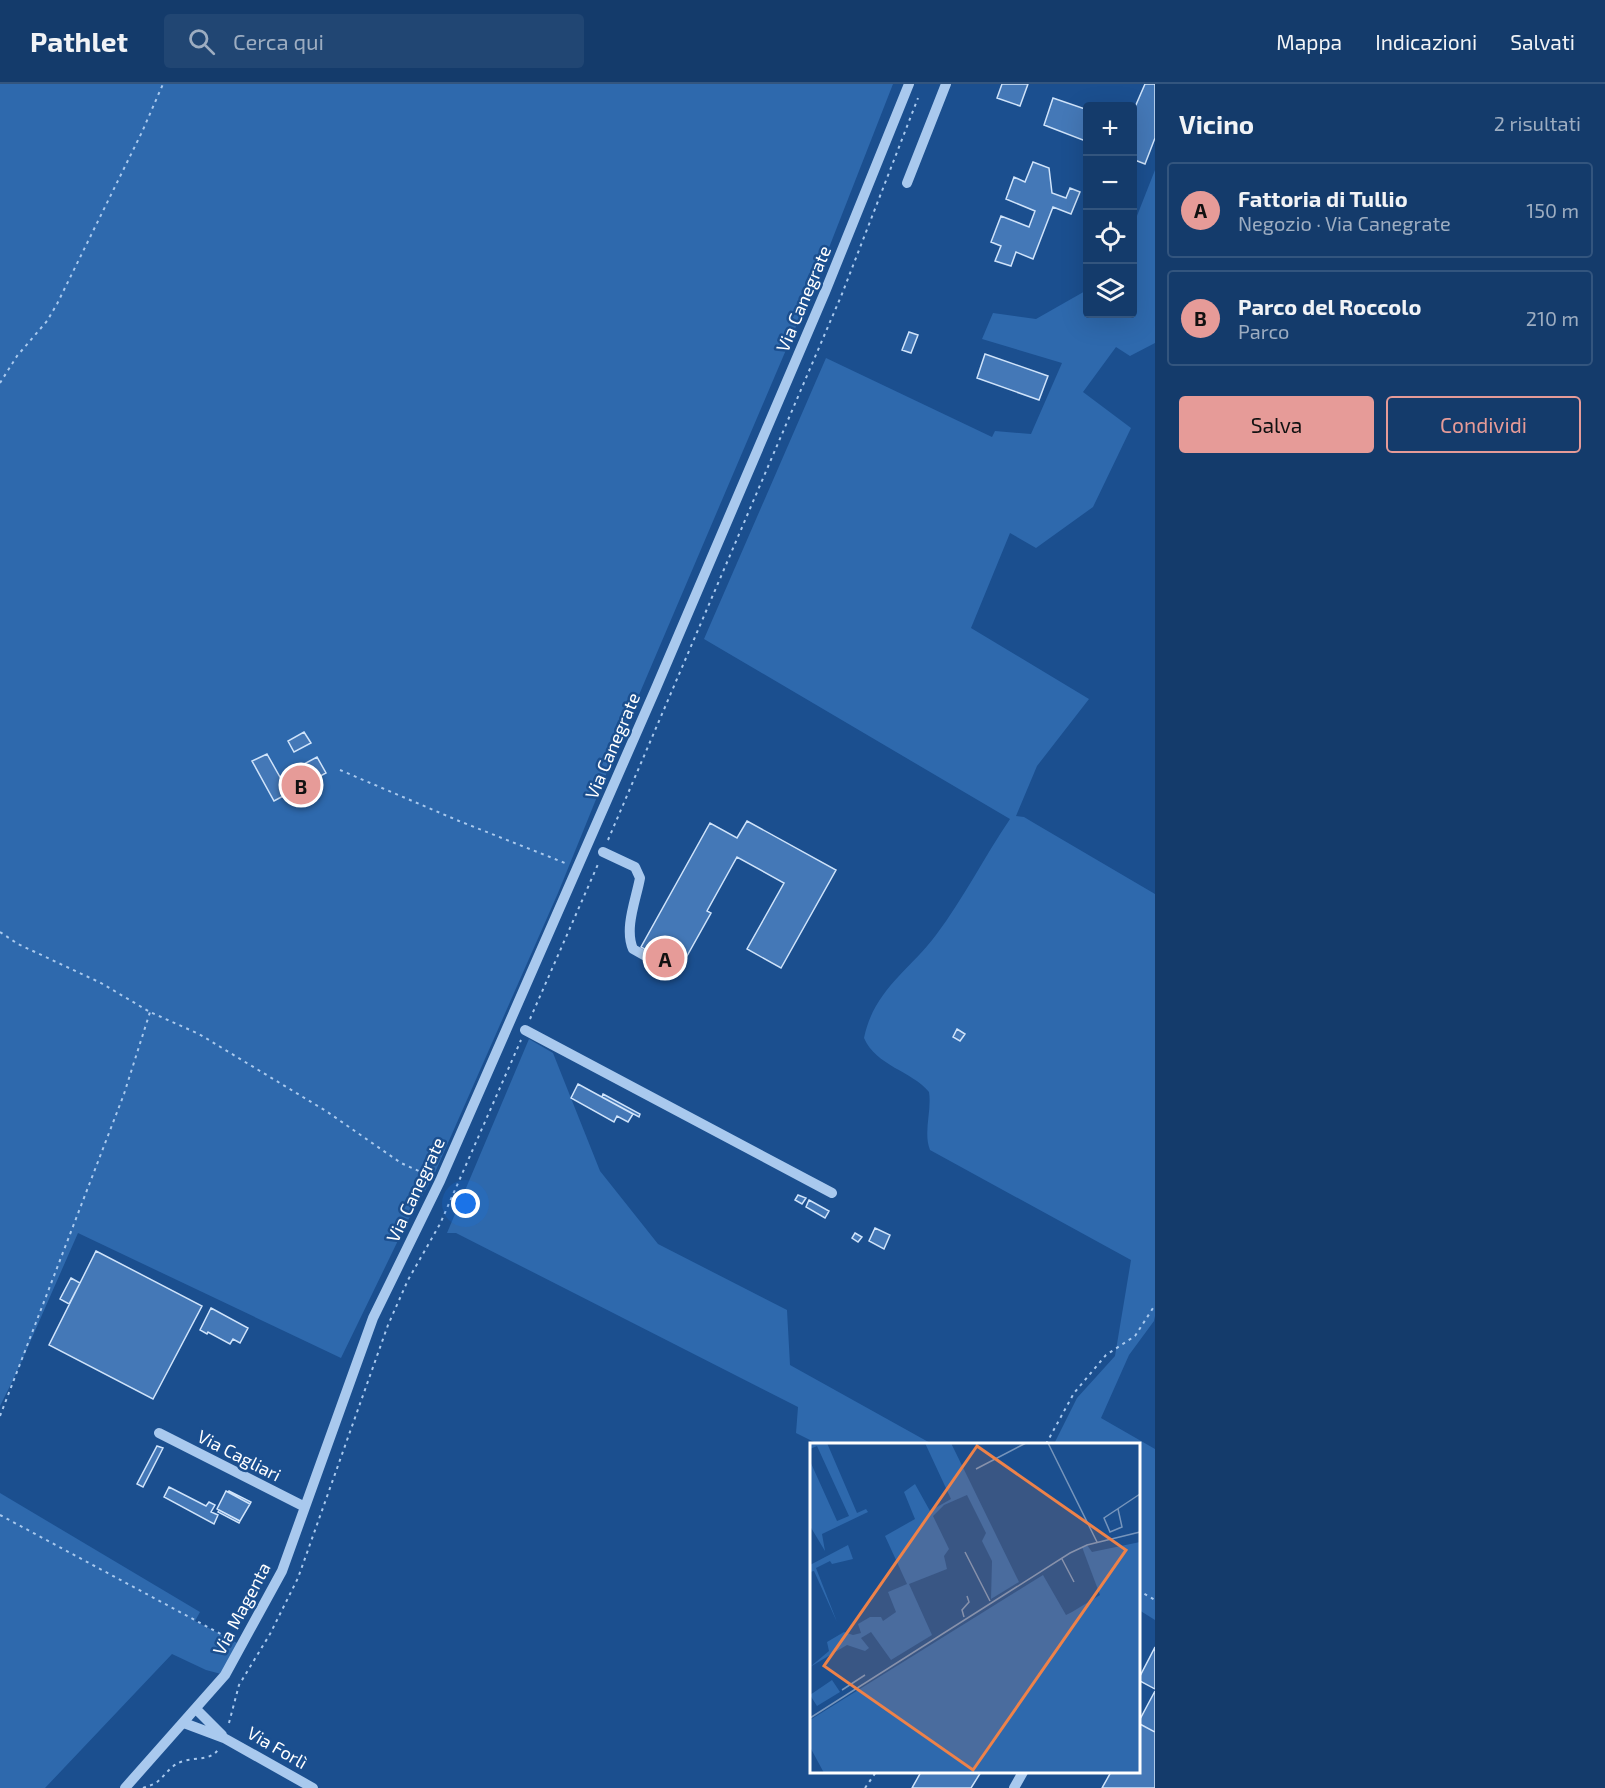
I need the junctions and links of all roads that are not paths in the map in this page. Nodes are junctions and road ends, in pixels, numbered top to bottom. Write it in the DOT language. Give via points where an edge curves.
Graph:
graph roads {
  1 [pos="909,84"];
  2 [pos="946,84"];
  3 [pos="907,183"];
  4 [pos="603,852"];
  5 [pos="664,967"];
  6 [pos="525,1030"];
  7 [pos="832,1193"];
  8 [pos="338,1416"];
  9 [pos="159,1433"];
  10 [pos="305,1507"];
  11 [pos="196,1709"];
  12 [pos="184,1723"];
  13 [pos="224,1737"];
  14 [pos="1022,1773"];
  15 [pos="125,1788"];
  16 [pos="313,1788"];
  17 [pos="1014,1788"];
  1 -- 8 [label="street, Via Canegrate" via="825,292 578,867 440,1181 373,1318"];
  2 -- 3 [label="street"];
  4 -- 5 [label="street" via="634,867 638,873 628,933 630,944"];
  6 -- 7 [label="street"];
  8 -- 10 [label="street, Via Magenta"];
  9 -- 10 [label="street, Via Cagliari"];
  10 -- 11 [label="street, Via Magenta" via="282,1571 243,1646"];
  11 -- 12 [label="street, Via Magenta"];
  11 -- 13 [label="street, Via Forlì"];
  12 -- 13 [label="street, Via Forlì"];
  12 -- 15 [label="street, Via Magenta"];
  13 -- 16 [label="street, Via Forlì"];
  14 -- 17 [label="street"];
}
